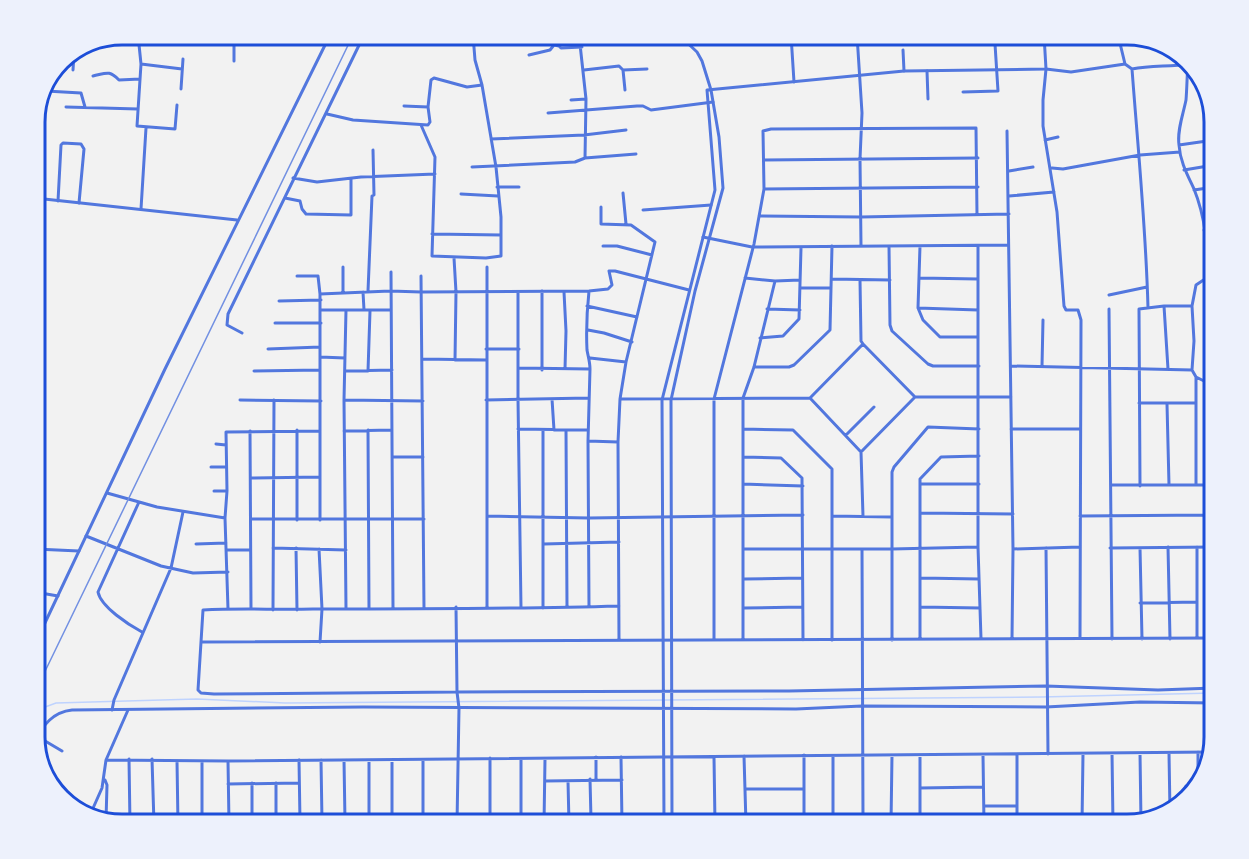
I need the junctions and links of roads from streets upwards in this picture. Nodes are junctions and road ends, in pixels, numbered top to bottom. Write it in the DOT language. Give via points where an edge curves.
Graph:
graph roads {
  1 [pos="140,45"];
  2 [pos="234,45"];
  3 [pos="324,45"];
  4 [pos="359,45"];
  5 [pos="474,45"];
  6 [pos="690,45"];
  7 [pos="792,45"];
  8 [pos="858,45"];
  9 [pos="995,45"];
  10 [pos="1045,45"];
  11 [pos="1121,45"];
  12 [pos="582,47"];
  13 [pos="903,50"];
  14 [pos="529,55"];
  15 [pos="183,59"];
  16 [pos="73,62"];
  17 [pos="234,62"];
  18 [pos="141,64"];
  19 [pos="1125,64"];
  20 [pos="1179,65"];
  21 [pos="182,69"];
  22 [pos="622,69"];
  23 [pos="647,69"];
  24 [pos="1046,69"];
  25 [pos="1132,69"];
  26 [pos="73,70"];
  27 [pos="584,70"];
  28 [pos="996,70"];
  29 [pos="904,71"];
  30 [pos="927,71"];
  31 [pos="860,74"];
  32 [pos="1187,74"];
  33 [pos="93,76"];
  34 [pos="140,79"];
  35 [pos="794,82"];
  36 [pos="482,85"];
  37 [pos="181,89"];
  38 [pos="625,90"];
  39 [pos="709,90"];
  40 [pos="52,91"];
  41 [pos="963,92"];
  42 [pos="586,99"];
  43 [pos="928,99"];
  44 [pos="571,100"];
  45 [pos="713,102"];
  46 [pos="708,103"];
  47 [pos="177,105"];
  48 [pos="404,106"];
  49 [pos="66,107"];
  50 [pos="85,107"];
  51 [pos="428,107"];
  52 [pos="138,109"];
  53 [pos="586,111"];
  54 [pos="548,113"];
  55 [pos="327,114"];
  56 [pos="421,125"];
  57 [pos="861,126"];
  58 [pos="146,128"];
  59 [pos="626,130"];
  60 [pos="1007,131"];
  61 [pos="586,135"];
  62 [pos="719,137"];
  63 [pos="1058,137"];
  64 [pos="712,138"];
  65 [pos="491,139"];
  66 [pos="1046,140"];
  67 [pos="1204,142"];
  68 [pos="1179,146"];
  69 [pos="373,150"];
  70 [pos="1180,152"];
  71 [pos="636,154"];
  72 [pos="1140,155"];
  73 [pos="585,158"];
  74 [pos="978,158"];
  75 [pos="860,159"];
  76 [pos="764,160"];
  77 [pos="496,166"];
  78 [pos="472,167"];
  79 [pos="1034,167"];
  80 [pos="1204,167"];
  81 [pos="1051,168"];
  82 [pos="1185,170"];
  83 [pos="1009,171"];
  84 [pos="435,174"];
  85 [pos="375,177"];
  86 [pos="293,178"];
  87 [pos="351,179"];
  88 [pos="497,187"];
  89 [pos="519,187"];
  90 [pos="861,187"];
  91 [pos="978,187"];
  92 [pos="1204,188"];
  93 [pos="764,189"];
  94 [pos="1194,190"];
  95 [pos="1054,192"];
  96 [pos="623,193"];
  97 [pos="460,194"];
  98 [pos="498,196"];
  99 [pos="1009,196"];
  100 [pos="285,198"];
  101 [pos="45,199"];
  102 [pos="58,201"];
  103 [pos="79,203"];
  104 [pos="711,206"];
  105 [pos="601,207"];
  106 [pos="141,209"];
  107 [pos="643,210"];
  108 [pos="1009,214"];
  109 [pos="977,215"];
  110 [pos="759,216"];
  111 [pos="861,218"];
  112 [pos="237,220"];
  113 [pos="626,224"];
  114 [pos="1204,230"];
  115 [pos="432,234"];
  116 [pos="501,235"];
  117 [pos="703,237"];
  118 [pos="710,239"];
  119 [pos="1008,244"];
  120 [pos="603,246"];
  121 [pos="832,246"];
  122 [pos="861,246"];
  123 [pos="889,246"];
  124 [pos="920,246"];
  125 [pos="978,246"];
  126 [pos="753,247"];
  127 [pos="801,247"];
  128 [pos="652,255"];
  129 [pos="454,258"];
  130 [pos="343,267"];
  131 [pos="487,267"];
  132 [pos="391,272"];
  133 [pos="297,276"];
  134 [pos="421,276"];
  135 [pos="645,278"];
  136 [pos="744,278"];
  137 [pos="919,278"];
  138 [pos="832,279"];
  139 [pos="860,279"];
  140 [pos="978,279"];
  141 [pos="800,280"];
  142 [pos="890,280"];
  143 [pos="1204,280"];
  144 [pos="775,281"];
  145 [pos="1147,286"];
  146 [pos="801,288"];
  147 [pos="831,288"];
  148 [pos="689,290"];
  149 [pos="366,291"];
  150 [pos="390,291"];
  151 [pos="486,291"];
  152 [pos="518,291"];
  153 [pos="542,291"];
  154 [pos="589,291"];
  155 [pos="343,292"];
  156 [pos="421,292"];
  157 [pos="456,292"];
  158 [pos="564,292"];
  159 [pos="320,294"];
  160 [pos="1109,296"];
  161 [pos="321,300"];
  162 [pos="279,301"];
  163 [pos="587,306"];
  164 [pos="1164,306"];
  165 [pos="1192,306"];
  166 [pos="918,308"];
  167 [pos="1148,308"];
  168 [pos="767,309"];
  169 [pos="1109,309"];
  170 [pos="321,310"];
  171 [pos="346,310"];
  172 [pos="364,310"];
  173 [pos="390,310"];
  174 [pos="800,310"];
  175 [pos="978,310"];
  176 [pos="370,311"];
  177 [pos="637,317"];
  178 [pos="1043,320"];
  179 [pos="275,323"];
  180 [pos="321,324"];
  181 [pos="587,330"];
  182 [pos="242,333"];
  183 [pos="978,337"];
  184 [pos="760,338"];
  185 [pos="632,342"];
  186 [pos="863,344"];
  187 [pos="320,347"];
  188 [pos="268,349"];
  189 [pos="486,349"];
  190 [pos="519,349"];
  191 [pos="320,357"];
  192 [pos="345,358"];
  193 [pos="590,358"];
  194 [pos="423,359"];
  195 [pos="455,360"];
  196 [pos="486,360"];
  197 [pos="626,362"];
  198 [pos="979,366"];
  199 [pos="1011,366"];
  200 [pos="1042,366"];
  201 [pos="1080,366"];
  202 [pos="754,367"];
  203 [pos="518,368"];
  204 [pos="1110,368"];
  205 [pos="565,369"];
  206 [pos="590,369"];
  207 [pos="1139,369"];
  208 [pos="1168,369"];
  209 [pos="1192,369"];
  210 [pos="320,370"];
  211 [pos="392,370"];
  212 [pos="542,370"];
  213 [pos="254,371"];
  214 [pos="345,371"];
  215 [pos="368,371"];
  216 [pos="1196,377"];
  217 [pos="1204,381"];
  218 [pos="915,397"];
  219 [pos="979,397"];
  220 [pos="1011,397"];
  221 [pos="552,398"];
  222 [pos="589,398"];
  223 [pos="743,398"];
  224 [pos="810,398"];
  225 [pos="518,399"];
  226 [pos="620,399"];
  227 [pos="714,399"];
  228 [pos="240,400"];
  229 [pos="274,400"];
  230 [pos="344,400"];
  231 [pos="392,400"];
  232 [pos="486,400"];
  233 [pos="662,400"];
  234 [pos="671,400"];
  235 [pos="321,401"];
  236 [pos="423,401"];
  237 [pos="1139,403"];
  238 [pos="1196,403"];
  239 [pos="1167,404"];
  240 [pos="874,407"];
  241 [pos="518,429"];
  242 [pos="543,429"];
  243 [pos="742,429"];
  244 [pos="979,429"];
  245 [pos="1011,429"];
  246 [pos="1080,429"];
  247 [pos="273,430"];
  248 [pos="297,430"];
  249 [pos="368,430"];
  250 [pos="391,430"];
  251 [pos="554,430"];
  252 [pos="566,430"];
  253 [pos="589,430"];
  254 [pos="250,431"];
  255 [pos="320,431"];
  256 [pos="344,431"];
  257 [pos="846,435"];
  258 [pos="588,441"];
  259 [pos="618,442"];
  260 [pos="216,444"];
  261 [pos="226,445"];
  262 [pos="861,452"];
  263 [pos="979,456"];
  264 [pos="392,457"];
  265 [pos="423,457"];
  266 [pos="742,457"];
  267 [pos="211,467"];
  268 [pos="226,467"];
  269 [pos="320,477"];
  270 [pos="250,478"];
  271 [pos="274,478"];
  272 [pos="297,478"];
  273 [pos="743,484"];
  274 [pos="920,484"];
  275 [pos="979,484"];
  276 [pos="1111,485"];
  277 [pos="1169,485"];
  278 [pos="1196,485"];
  279 [pos="1204,485"];
  280 [pos="803,486"];
  281 [pos="1140,486"];
  282 [pos="214,491"];
  283 [pos="227,491"];
  284 [pos="106,493"];
  285 [pos="139,502"];
  286 [pos="183,512"];
  287 [pos="920,513"];
  288 [pos="978,514"];
  289 [pos="1012,514"];
  290 [pos="743,515"];
  291 [pos="803,515"];
  292 [pos="1204,515"];
  293 [pos="488,516"];
  294 [pos="520,516"];
  295 [pos="832,516"];
  296 [pos="863,516"];
  297 [pos="1080,516"];
  298 [pos="544,517"];
  299 [pos="620,517"];
  300 [pos="714,517"];
  301 [pos="892,517"];
  302 [pos="1112,517"];
  303 [pos="225,518"];
  304 [pos="566,518"];
  305 [pos="589,518"];
  306 [pos="661,518"];
  307 [pos="670,518"];
  308 [pos="251,519"];
  309 [pos="320,519"];
  310 [pos="345,519"];
  311 [pos="369,519"];
  312 [pos="391,519"];
  313 [pos="424,519"];
  314 [pos="273,520"];
  315 [pos="297,520"];
  316 [pos="86,536"];
  317 [pos="567,542"];
  318 [pos="589,542"];
  319 [pos="619,542"];
  320 [pos="226,543"];
  321 [pos="196,544"];
  322 [pos="544,544"];
  323 [pos="978,547"];
  324 [pos="1080,547"];
  325 [pos="1168,547"];
  326 [pos="1197,547"];
  327 [pos="1204,547"];
  328 [pos="117,548"];
  329 [pos="273,548"];
  330 [pos="296,548"];
  331 [pos="920,548"];
  332 [pos="1046,548"];
  333 [pos="1110,548"];
  334 [pos="1140,548"];
  335 [pos="45,549"];
  336 [pos="319,549"];
  337 [pos="743,549"];
  338 [pos="803,549"];
  339 [pos="832,549"];
  340 [pos="862,549"];
  341 [pos="892,549"];
  342 [pos="1013,549"];
  343 [pos="226,550"];
  344 [pos="250,550"];
  345 [pos="346,550"];
  346 [pos="79,551"];
  347 [pos="171,568"];
  348 [pos="228,572"];
  349 [pos="802,578"];
  350 [pos="921,578"];
  351 [pos="744,579"];
  352 [pos="979,579"];
  353 [pos="45,594"];
  354 [pos="58,596"];
  355 [pos="1140,603"];
  356 [pos="1169,603"];
  357 [pos="1197,603"];
  358 [pos="620,606"];
  359 [pos="456,607"];
  360 [pos="567,607"];
  361 [pos="589,607"];
  362 [pos="802,607"];
  363 [pos="920,607"];
  364 [pos="346,608"];
  365 [pos="393,608"];
  366 [pos="487,608"];
  367 [pos="521,608"];
  368 [pos="543,608"];
  369 [pos="744,608"];
  370 [pos="980,608"];
  371 [pos="251,609"];
  372 [pos="322,609"];
  373 [pos="369,609"];
  374 [pos="424,609"];
  375 [pos="228,610"];
  376 [pos="273,610"];
  377 [pos="297,610"];
  378 [pos="45,623"];
  379 [pos="143,633"];
  380 [pos="1197,638"];
  381 [pos="1204,638"];
  382 [pos="742,639"];
  383 [pos="862,639"];
  384 [pos="920,639"];
  385 [pos="981,639"];
  386 [pos="1012,639"];
  387 [pos="1046,639"];
  388 [pos="1080,639"];
  389 [pos="1112,639"];
  390 [pos="1142,639"];
  391 [pos="1170,639"];
  392 [pos="619,640"];
  393 [pos="714,640"];
  394 [pos="803,640"];
  395 [pos="832,640"];
  396 [pos="892,640"];
  397 [pos="663,641"];
  398 [pos="672,641"];
  399 [pos="201,642"];
  400 [pos="320,642"];
  401 [pos="457,643"];
  402 [pos="1046,688"];
  403 [pos="1204,688"];
  404 [pos="863,691"];
  405 [pos="664,693"];
  406 [pos="672,693"];
  407 [pos="458,694"];
  408 [pos="1204,703"];
  409 [pos="862,704"];
  410 [pos="458,707"];
  411 [pos="1046,707"];
  412 [pos="113,708"];
  413 [pos="664,708"];
  414 [pos="672,708"];
  415 [pos="128,710"];
  416 [pos="45,726"];
  417 [pos="45,741"];
  418 [pos="62,751"];
  419 [pos="1198,752"];
  420 [pos="1202,752"];
  421 [pos="1112,753"];
  422 [pos="1140,753"];
  423 [pos="1169,753"];
  424 [pos="1047,754"];
  425 [pos="1083,754"];
  426 [pos="804,755"];
  427 [pos="892,755"];
  428 [pos="920,755"];
  429 [pos="983,755"];
  430 [pos="1017,755"];
  431 [pos="744,756"];
  432 [pos="833,756"];
  433 [pos="861,756"];
  434 [pos="596,757"];
  435 [pos="714,757"];
  436 [pos="458,758"];
  437 [pos="490,758"];
  438 [pos="621,758"];
  439 [pos="663,758"];
  440 [pos="672,758"];
  441 [pos="106,759"];
  442 [pos="129,759"];
  443 [pos="152,759"];
  444 [pos="392,759"];
  445 [pos="423,759"];
  446 [pos="521,759"];
  447 [pos="546,759"];
  448 [pos="299,760"];
  449 [pos="321,760"];
  450 [pos="344,760"];
  451 [pos="369,760"];
  452 [pos="177,761"];
  453 [pos="202,761"];
  454 [pos="228,761"];
  455 [pos="1198,765"];
  456 [pos="104,778"];
  457 [pos="590,779"];
  458 [pos="596,779"];
  459 [pos="622,780"];
  460 [pos="545,781"];
  461 [pos="568,781"];
  462 [pos="252,783"];
  463 [pos="276,783"];
  464 [pos="299,783"];
  465 [pos="228,784"];
  466 [pos="983,787"];
  467 [pos="920,788"];
  468 [pos="745,789"];
  469 [pos="804,789"];
  470 [pos="1170,801"];
  471 [pos="984,806"];
  472 [pos="1017,806"];
  473 [pos="93,808"];
  474 [pos="106,812"];
  475 [pos="1142,813"];
  476 [pos="130,814"];
  477 [pos="154,814"];
  478 [pos="178,814"];
  479 [pos="202,814"];
  480 [pos="229,814"];
  481 [pos="252,814"];
  482 [pos="276,814"];
  483 [pos="300,814"];
  484 [pos="322,814"];
  485 [pos="345,814"];
  486 [pos="369,814"];
  487 [pos="392,814"];
  488 [pos="423,814"];
  489 [pos="457,814"];
  490 [pos="489,814"];
  491 [pos="521,814"];
  492 [pos="544,814"];
  493 [pos="568,814"];
  494 [pos="591,814"];
  495 [pos="622,814"];
  496 [pos="664,814"];
  497 [pos="672,814"];
  498 [pos="716,814"];
  499 [pos="746,814"];
  500 [pos="804,814"];
  501 [pos="833,814"];
  502 [pos="863,814"];
  503 [pos="891,814"];
  504 [pos="920,814"];
  505 [pos="984,814"];
  506 [pos="1017,814"];
  507 [pos="1082,814"];
  508 [pos="1113,814"];
  1 -- 18 [label="street"];
  2 -- 17 [label="street"];
  3 -- 112 [label="street"];
  4 -- 55 [label="street"];
  5 -- 36 [label="street"];
  6 -- 39 [label="street" via="702,61"];
  7 -- 35 [label="street"];
  8 -- 31 [label="street"];
  9 -- 28 [label="street"];
  10 -- 24 [label="street"];
  11 -- 19 [label="street"];
  12 -- 14 [label="street" via="554,45 550,50"];
  12 -- 27 [label="street"];
  13 -- 29 [label="street"];
  15 -- 21 [label="street"];
  16 -- 26 [label="street"];
  18 -- 21 [label="street"];
  18 -- 34 [label="street"];
  19 -- 24 [label="street" via="1071,72"];
  19 -- 25 [label="street"];
  20 -- 25 [label="street"];
  21 -- 37 [label="street"];
  22 -- 23 [label="street"];
  22 -- 27 [label="street" via="620,66"];
  22 -- 38 [label="street"];
  24 -- 28 [label="street"];
  24 -- 66 [label="street"];
  25 -- 72 [label="street"];
  27 -- 42 [label="street"];
  28 -- 30 [label="street"];
  28 -- 41 [label="street" via="998,91"];
  29 -- 30 [label="street"];
  29 -- 31 [label="street"];
  30 -- 43 [label="street"];
  31 -- 35 [label="street"];
  31 -- 57 [label="street"];
  32 -- 68 [label="street"];
  33 -- 34 [label="street" via="110,73 119,80"];
  34 -- 52 [label="street"];
  35 -- 39 [label="street"];
  36 -- 51 [label="street" via="467,87 434,78"];
  36 -- 65 [label="street"];
  39 -- 45 [label="street"];
  39 -- 46 [label="street"];
  40 -- 50 [label="street" via="81,93"];
  42 -- 44 [label="street"];
  42 -- 53 [label="street"];
  45 -- 46 [label="street"];
  45 -- 62 [label="street"];
  46 -- 53 [label="street" via="651,110 637,106"];
  46 -- 64 [label="street"];
  47 -- 58 [label="street" via="175,129"];
  48 -- 51 [label="street"];
  49 -- 50 [label="street"];
  50 -- 52 [label="street"];
  51 -- 56 [label="street" via="430,122"];
  52 -- 58 [label="street" via="139,127"];
  53 -- 54 [label="street"];
  53 -- 61 [label="street"];
  55 -- 56 [label="street"];
  55 -- 86 [label="street"];
  56 -- 84 [label="street" via="435,157"];
  57 -- 74 [label="street" via="976,128"];
  57 -- 75 [label="street"];
  57 -- 76 [label="street" via="764,130"];
  58 -- 106 [label="street"];
  59 -- 61 [label="street"];
  60 -- 83 [label="street"];
  61 -- 65 [label="street"];
  61 -- 73 [label="street"];
  62 -- 64 [label="street"];
  62 -- 118 [label="street" via="723,188"];
  63 -- 66 [label="street"];
  64 -- 104 [label="street" via="715,190"];
  65 -- 77 [label="street"];
  66 -- 81 [label="street"];
  67 -- 68 [label="street"];
  68 -- 70 [label="street"];
  69 -- 85 [label="street"];
  70 -- 72 [label="street"];
  70 -- 82 [label="street"];
  71 -- 73 [label="street"];
  72 -- 81 [label="street" via="1095,165"];
  72 -- 145 [label="street"];
  73 -- 77 [label="street" via="575,162"];
  74 -- 75 [label="street"];
  74 -- 91 [label="street"];
  75 -- 76 [label="street"];
  75 -- 90 [label="street"];
  76 -- 93 [label="street"];
  77 -- 78 [label="street"];
  77 -- 88 [label="street"];
  79 -- 83 [label="street"];
  80 -- 82 [label="street"];
  81 -- 95 [label="street"];
  82 -- 94 [label="street"];
  83 -- 99 [label="street"];
  84 -- 85 [label="street"];
  84 -- 115 [label="street"];
  85 -- 87 [label="street"];
  85 -- 149 [label="street"];
  86 -- 87 [label="street" via="317,182"];
  86 -- 100 [label="street"];
  87 -- 100 [label="street" via="351,215 306,214 300,201"];
  88 -- 89 [label="street"];
  88 -- 98 [label="street"];
  90 -- 91 [label="street"];
  90 -- 93 [label="street"];
  90 -- 111 [label="street"];
  91 -- 109 [label="street"];
  92 -- 94 [label="street"];
  93 -- 110 [label="street"];
  94 -- 114 [label="street"];
  95 -- 99 [label="street"];
  95 -- 201 [label="street" via="1064,306 1066,310 1078,310 1080,315"];
  96 -- 113 [label="street"];
  97 -- 98 [label="street"];
  98 -- 116 [label="street"];
  99 -- 108 [label="street"];
  100 -- 182 [label="street" via="228,314 227,325"];
  101 -- 102 [label="street"];
  102 -- 103 [label="street"];
  102 -- 103 [label="street" via="61,145 81,144 84,149"];
  103 -- 106 [label="street"];
  104 -- 107 [label="street"];
  104 -- 117 [label="street"];
  105 -- 113 [label="street" via="601,224"];
  106 -- 112 [label="street"];
  108 -- 109 [label="street"];
  108 -- 119 [label="street"];
  109 -- 111 [label="street"];
  110 -- 111 [label="street"];
  110 -- 126 [label="street"];
  111 -- 122 [label="street"];
  112 -- 284 [label="street"];
  113 -- 128 [label="street" via="652,238"];
  115 -- 116 [label="street"];
  115 -- 129 [label="street" via="432,256"];
  116 -- 129 [label="street" via="501,256"];
  117 -- 118 [label="street"];
  117 -- 148 [label="street"];
  118 -- 126 [label="street"];
  118 -- 234 [label="street"];
  119 -- 125 [label="street"];
  119 -- 199 [label="street"];
  120 -- 128 [label="street"];
  121 -- 122 [label="street"];
  121 -- 127 [label="street"];
  121 -- 138 [label="street"];
  122 -- 123 [label="street"];
  123 -- 124 [label="street"];
  123 -- 142 [label="street"];
  124 -- 125 [label="street"];
  124 -- 137 [label="street"];
  125 -- 140 [label="street"];
  126 -- 127 [label="street"];
  126 -- 136 [label="street"];
  127 -- 141 [label="street"];
  128 -- 135 [label="street"];
  129 -- 157 [label="street"];
  130 -- 155 [label="street"];
  131 -- 151 [label="street"];
  132 -- 150 [label="street"];
  133 -- 159 [label="street" via="318,276"];
  134 -- 156 [label="street"];
  135 -- 148 [label="street"];
  135 -- 154 [label="street" via="609,271 612,285"];
  135 -- 177 [label="street"];
  136 -- 144 [label="street"];
  136 -- 227 [label="street"];
  137 -- 140 [label="street"];
  137 -- 166 [label="street"];
  138 -- 139 [label="street"];
  138 -- 147 [label="street"];
  139 -- 142 [label="street"];
  139 -- 186 [label="street"];
  140 -- 175 [label="street"];
  141 -- 144 [label="street"];
  141 -- 146 [label="street"];
  142 -- 198 [label="street" via="892,331 928,364"];
  143 -- 165 [label="street" via="1197,285"];
  144 -- 168 [label="street"];
  145 -- 160 [label="street"];
  145 -- 167 [label="street"];
  146 -- 147 [label="street"];
  146 -- 174 [label="street"];
  147 -- 202 [label="street" via="828,334 794,365"];
  148 -- 233 [label="street"];
  149 -- 150 [label="street"];
  149 -- 155 [label="street"];
  149 -- 172 [label="street"];
  150 -- 156 [label="street"];
  150 -- 173 [label="street"];
  151 -- 152 [label="street"];
  151 -- 157 [label="street"];
  151 -- 189 [label="street"];
  152 -- 153 [label="street"];
  152 -- 190 [label="street"];
  153 -- 158 [label="street"];
  153 -- 212 [label="street"];
  154 -- 158 [label="street"];
  154 -- 163 [label="street"];
  155 -- 159 [label="street"];
  156 -- 157 [label="street"];
  156 -- 194 [label="street"];
  157 -- 195 [label="street"];
  158 -- 205 [label="street"];
  159 -- 161 [label="street"];
  161 -- 162 [label="street"];
  161 -- 170 [label="street"];
  163 -- 177 [label="street"];
  163 -- 181 [label="street"];
  164 -- 165 [label="street"];
  164 -- 167 [label="street"];
  164 -- 208 [label="street"];
  165 -- 209 [label="street"];
  166 -- 175 [label="street"];
  166 -- 183 [label="street" via="923,320 940,337"];
  167 -- 207 [label="street" via="1140,308 1138,314"];
  168 -- 174 [label="street"];
  168 -- 184 [label="street"];
  169 -- 204 [label="street"];
  170 -- 171 [label="street"];
  170 -- 180 [label="street"];
  171 -- 172 [label="street"];
  171 -- 192 [label="street"];
  172 -- 176 [label="street"];
  173 -- 176 [label="street"];
  173 -- 211 [label="street"];
  174 -- 184 [label="street" via="799,319 783,336"];
  175 -- 183 [label="street"];
  176 -- 215 [label="street"];
  177 -- 185 [label="street"];
  178 -- 200 [label="street"];
  179 -- 180 [label="street"];
  180 -- 187 [label="street"];
  181 -- 185 [label="street"];
  181 -- 193 [label="street"];
  183 -- 198 [label="street"];
  184 -- 202 [label="street"];
  185 -- 197 [label="street"];
  186 -- 218 [label="street"];
  186 -- 224 [label="street"];
  187 -- 188 [label="street"];
  187 -- 191 [label="street"];
  189 -- 190 [label="street"];
  189 -- 196 [label="street"];
  190 -- 203 [label="street"];
  191 -- 192 [label="street"];
  191 -- 210 [label="street"];
  192 -- 214 [label="street"];
  193 -- 197 [label="street"];
  193 -- 206 [label="street"];
  194 -- 195 [label="street"];
  194 -- 236 [label="street"];
  195 -- 196 [label="street"];
  196 -- 232 [label="street"];
  197 -- 226 [label="street"];
  198 -- 219 [label="street"];
  199 -- 200 [label="street"];
  199 -- 220 [label="street"];
  200 -- 201 [label="street"];
  201 -- 204 [label="street"];
  201 -- 246 [label="street"];
  202 -- 223 [label="street"];
  203 -- 212 [label="street"];
  203 -- 225 [label="street"];
  204 -- 207 [label="street"];
  204 -- 276 [label="street"];
  205 -- 206 [label="street"];
  205 -- 212 [label="street"];
  206 -- 222 [label="street"];
  207 -- 208 [label="street"];
  207 -- 237 [label="street"];
  208 -- 209 [label="street"];
  209 -- 216 [label="street"];
  210 -- 213 [label="street"];
  210 -- 235 [label="street"];
  211 -- 215 [label="street"];
  211 -- 231 [label="street"];
  214 -- 215 [label="street"];
  214 -- 230 [label="street"];
  216 -- 217 [label="street"];
  216 -- 238 [label="street"];
  218 -- 219 [label="street"];
  218 -- 262 [label="street"];
  219 -- 220 [label="street"];
  219 -- 244 [label="street"];
  220 -- 245 [label="street"];
  221 -- 222 [label="street"];
  221 -- 225 [label="street"];
  221 -- 251 [label="street"];
  222 -- 253 [label="street"];
  223 -- 224 [label="street"];
  223 -- 227 [label="street"];
  223 -- 243 [label="street"];
  224 -- 257 [label="street"];
  225 -- 232 [label="street"];
  225 -- 241 [label="street"];
  226 -- 233 [label="street"];
  226 -- 259 [label="street"];
  227 -- 234 [label="street"];
  227 -- 300 [label="street"];
  228 -- 229 [label="street"];
  229 -- 235 [label="street"];
  229 -- 247 [label="street"];
  230 -- 231 [label="street"];
  230 -- 256 [label="street"];
  231 -- 236 [label="street"];
  231 -- 250 [label="street"];
  232 -- 293 [label="street"];
  233 -- 234 [label="street"];
  233 -- 306 [label="street"];
  234 -- 307 [label="street"];
  235 -- 255 [label="street"];
  236 -- 265 [label="street"];
  237 -- 239 [label="street"];
  237 -- 281 [label="street"];
  238 -- 239 [label="street"];
  238 -- 278 [label="street"];
  239 -- 277 [label="street"];
  240 -- 257 [label="street"];
  241 -- 242 [label="street"];
  241 -- 294 [label="street"];
  242 -- 251 [label="street"];
  242 -- 298 [label="street"];
  243 -- 266 [label="street"];
  243 -- 295 [label="street" via="795,431 832,469"];
  244 -- 263 [label="street"];
  244 -- 301 [label="street" via="928,427 894,467"];
  245 -- 246 [label="street"];
  245 -- 289 [label="street"];
  246 -- 297 [label="street"];
  247 -- 248 [label="street"];
  247 -- 254 [label="street"];
  247 -- 271 [label="street"];
  248 -- 255 [label="street"];
  248 -- 272 [label="street"];
  249 -- 250 [label="street"];
  249 -- 256 [label="street"];
  249 -- 311 [label="street"];
  250 -- 264 [label="street"];
  251 -- 252 [label="street"];
  252 -- 253 [label="street"];
  252 -- 304 [label="street"];
  253 -- 258 [label="street"];
  254 -- 261 [label="street" via="228,431"];
  254 -- 270 [label="street"];
  255 -- 269 [label="street"];
  256 -- 310 [label="street"];
  257 -- 262 [label="street"];
  258 -- 259 [label="street"];
  258 -- 305 [label="street"];
  259 -- 299 [label="street"];
  260 -- 261 [label="street"];
  261 -- 268 [label="street"];
  262 -- 296 [label="street"];
  263 -- 274 [label="street" via="941,457 920,479"];
  263 -- 275 [label="street"];
  264 -- 265 [label="street"];
  264 -- 312 [label="street"];
  265 -- 313 [label="street"];
  266 -- 273 [label="street"];
  266 -- 280 [label="street" via="781,458 801,477"];
  267 -- 268 [label="street"];
  268 -- 283 [label="street"];
  269 -- 272 [label="street"];
  269 -- 309 [label="street"];
  270 -- 271 [label="street"];
  270 -- 308 [label="street"];
  271 -- 272 [label="street"];
  271 -- 314 [label="street"];
  272 -- 315 [label="street"];
  273 -- 280 [label="street"];
  273 -- 290 [label="street"];
  274 -- 275 [label="street"];
  274 -- 287 [label="street"];
  275 -- 288 [label="street"];
  276 -- 281 [label="street"];
  276 -- 302 [label="street"];
  277 -- 278 [label="street"];
  277 -- 281 [label="street"];
  278 -- 279 [label="street"];
  280 -- 291 [label="street"];
  282 -- 283 [label="street"];
  283 -- 303 [label="street"];
  284 -- 285 [label="street"];
  284 -- 316 [label="street"];
  285 -- 286 [label="street"];
  285 -- 328 [label="street"];
  286 -- 303 [label="street"];
  286 -- 347 [label="street"];
  287 -- 288 [label="street"];
  287 -- 331 [label="street"];
  288 -- 289 [label="street"];
  288 -- 323 [label="street"];
  289 -- 342 [label="street"];
  290 -- 291 [label="street"];
  290 -- 300 [label="street"];
  290 -- 337 [label="street"];
  291 -- 338 [label="street"];
  292 -- 302 [label="street"];
  293 -- 294 [label="street"];
  293 -- 366 [label="street"];
  294 -- 298 [label="street"];
  294 -- 367 [label="street"];
  295 -- 296 [label="street"];
  295 -- 339 [label="street"];
  296 -- 301 [label="street"];
  297 -- 302 [label="street"];
  297 -- 324 [label="street"];
  298 -- 304 [label="street"];
  298 -- 322 [label="street"];
  299 -- 305 [label="street"];
  299 -- 306 [label="street"];
  299 -- 319 [label="street"];
  300 -- 307 [label="street"];
  300 -- 393 [label="street"];
  301 -- 341 [label="street"];
  302 -- 333 [label="street"];
  303 -- 320 [label="street"];
  304 -- 305 [label="street"];
  304 -- 317 [label="street"];
  305 -- 318 [label="street"];
  306 -- 307 [label="street"];
  306 -- 397 [label="street"];
  307 -- 398 [label="street"];
  308 -- 314 [label="street"];
  308 -- 344 [label="street"];
  309 -- 310 [label="street"];
  309 -- 315 [label="street"];
  310 -- 311 [label="street"];
  310 -- 345 [label="street"];
  311 -- 312 [label="street"];
  311 -- 373 [label="street"];
  312 -- 313 [label="street"];
  312 -- 365 [label="street"];
  313 -- 374 [label="street"];
  314 -- 315 [label="street"];
  314 -- 329 [label="street"];
  316 -- 328 [label="street"];
  316 -- 346 [label="street"];
  317 -- 318 [label="street"];
  317 -- 322 [label="street"];
  317 -- 360 [label="street"];
  318 -- 319 [label="street"];
  318 -- 361 [label="street"];
  319 -- 358 [label="street"];
  320 -- 321 [label="street"];
  320 -- 343 [label="street"];
  322 -- 368 [label="street"];
  323 -- 331 [label="street"];
  323 -- 352 [label="street"];
  324 -- 332 [label="street"];
  324 -- 388 [label="street"];
  325 -- 326 [label="street"];
  325 -- 334 [label="street"];
  325 -- 356 [label="street"];
  326 -- 327 [label="street"];
  326 -- 357 [label="street"];
  328 -- 347 [label="street"];
  328 -- 379 [label="street" via="99,596"];
  329 -- 330 [label="street"];
  329 -- 376 [label="street"];
  330 -- 336 [label="street"];
  330 -- 377 [label="street"];
  331 -- 341 [label="street"];
  331 -- 350 [label="street"];
  332 -- 342 [label="street"];
  332 -- 387 [label="street"];
  333 -- 334 [label="street"];
  333 -- 389 [label="street"];
  334 -- 355 [label="street"];
  335 -- 346 [label="street"];
  336 -- 345 [label="street"];
  336 -- 372 [label="street"];
  337 -- 338 [label="street"];
  337 -- 351 [label="street"];
  338 -- 339 [label="street"];
  338 -- 349 [label="street"];
  339 -- 340 [label="street"];
  339 -- 395 [label="street"];
  340 -- 341 [label="street"];
  340 -- 383 [label="street"];
  341 -- 396 [label="street"];
  342 -- 386 [label="street"];
  343 -- 344 [label="street"];
  343 -- 348 [label="street"];
  344 -- 371 [label="street"];
  345 -- 364 [label="street"];
  346 -- 354 [label="street"];
  347 -- 348 [label="street" via="193,573"];
  347 -- 379 [label="street"];
  348 -- 375 [label="street"];
  349 -- 351 [label="street"];
  349 -- 362 [label="street"];
  350 -- 352 [label="street"];
  350 -- 363 [label="street"];
  351 -- 369 [label="street"];
  352 -- 370 [label="street"];
  353 -- 354 [label="street"];
  354 -- 378 [label="street"];
  355 -- 356 [label="street"];
  355 -- 390 [label="street"];
  356 -- 357 [label="street"];
  356 -- 391 [label="street"];
  357 -- 380 [label="street"];
  358 -- 361 [label="street"];
  358 -- 392 [label="street"];
  359 -- 366 [label="street"];
  359 -- 374 [label="street"];
  359 -- 401 [label="street"];
  360 -- 361 [label="street"];
  360 -- 368 [label="street"];
  362 -- 369 [label="street"];
  362 -- 394 [label="street"];
  363 -- 370 [label="street"];
  363 -- 384 [label="street"];
  364 -- 372 [label="street"];
  364 -- 373 [label="street"];
  365 -- 373 [label="street"];
  365 -- 374 [label="street"];
  366 -- 367 [label="street"];
  367 -- 368 [label="street"];
  369 -- 382 [label="street"];
  370 -- 385 [label="street"];
  371 -- 375 [label="street"];
  371 -- 376 [label="street"];
  372 -- 377 [label="street"];
  372 -- 400 [label="street"];
  375 -- 399 [label="street" via="203,610"];
  376 -- 377 [label="street"];
  379 -- 412 [label="street"];
  380 -- 381 [label="street"];
  380 -- 391 [label="street"];
  382 -- 393 [label="street"];
  382 -- 394 [label="street"];
  383 -- 395 [label="street"];
  383 -- 396 [label="street"];
  383 -- 404 [label="street"];
  384 -- 385 [label="street"];
  384 -- 396 [label="street"];
  385 -- 386 [label="street"];
  386 -- 387 [label="street"];
  387 -- 388 [label="street"];
  387 -- 402 [label="street"];
  388 -- 389 [label="street"];
  389 -- 390 [label="street"];
  390 -- 391 [label="street"];
  392 -- 397 [label="street"];
  392 -- 401 [label="street"];
  393 -- 398 [label="street"];
  394 -- 395 [label="street"];
  397 -- 398 [label="street"];
  397 -- 405 [label="street"];
  398 -- 406 [label="street"];
  399 -- 400 [label="street"];
  399 -- 407 [label="street" via="201,693"];
  400 -- 401 [label="street"];
  401 -- 407 [label="street"];
  402 -- 403 [label="street"];
  402 -- 404 [label="street"];
  402 -- 411 [label="street"];
  404 -- 406 [label="street"];
  404 -- 409 [label="street"];
  405 -- 406 [label="street"];
  405 -- 407 [label="street"];
  405 -- 413 [label="street"];
  406 -- 414 [label="street"];
  407 -- 410 [label="street"];
  408 -- 411 [label="street"];
  409 -- 411 [label="street"];
  409 -- 414 [label="street" via="796,709"];
  409 -- 433 [label="street"];
  410 -- 413 [label="street"];
  410 -- 415 [label="street"];
  410 -- 436 [label="street"];
  411 -- 424 [label="street"];
  412 -- 415 [label="street"];
  412 -- 416 [label="street" via="64,711"];
  413 -- 414 [label="street"];
  413 -- 439 [label="street"];
  414 -- 440 [label="street"];
  415 -- 441 [label="street"];
  417 -- 418 [label="street"];
  419 -- 420 [label="street"];
  419 -- 423 [label="street"];
  419 -- 455 [label="street"];
  421 -- 422 [label="street"];
  421 -- 425 [label="street"];
  421 -- 508 [label="street"];
  422 -- 423 [label="street"];
  422 -- 475 [label="street"];
  423 -- 470 [label="street"];
  424 -- 425 [label="street"];
  424 -- 430 [label="street"];
  425 -- 507 [label="street"];
  426 -- 431 [label="street"];
  426 -- 432 [label="street"];
  426 -- 469 [label="street"];
  427 -- 428 [label="street"];
  427 -- 433 [label="street"];
  427 -- 503 [label="street"];
  428 -- 429 [label="street"];
  428 -- 467 [label="street"];
  429 -- 430 [label="street"];
  429 -- 466 [label="street"];
  430 -- 472 [label="street"];
  431 -- 435 [label="street"];
  431 -- 468 [label="street"];
  432 -- 433 [label="street"];
  432 -- 501 [label="street"];
  433 -- 502 [label="street"];
  434 -- 438 [label="street"];
  434 -- 447 [label="street"];
  434 -- 458 [label="street"];
  435 -- 440 [label="street"];
  435 -- 498 [label="street"];
  436 -- 437 [label="street"];
  436 -- 445 [label="street"];
  436 -- 489 [label="street"];
  437 -- 446 [label="street"];
  437 -- 490 [label="street"];
  438 -- 439 [label="street"];
  438 -- 459 [label="street"];
  439 -- 440 [label="street"];
  439 -- 496 [label="street"];
  440 -- 497 [label="street"];
  441 -- 442 [label="street"];
  441 -- 456 [label="street"];
  442 -- 443 [label="street"];
  442 -- 476 [label="street"];
  443 -- 452 [label="street"];
  443 -- 477 [label="street"];
  444 -- 445 [label="street"];
  444 -- 451 [label="street"];
  444 -- 487 [label="street"];
  445 -- 488 [label="street"];
  446 -- 447 [label="street"];
  446 -- 491 [label="street"];
  447 -- 460 [label="street"];
  448 -- 449 [label="street"];
  448 -- 454 [label="street"];
  448 -- 464 [label="street"];
  449 -- 450 [label="street"];
  449 -- 484 [label="street"];
  450 -- 451 [label="street"];
  450 -- 485 [label="street"];
  451 -- 486 [label="street"];
  452 -- 453 [label="street"];
  452 -- 478 [label="street"];
  453 -- 454 [label="street"];
  453 -- 479 [label="street"];
  454 -- 465 [label="street"];
  456 -- 473 [label="street"];
  456 -- 474 [label="street"];
  457 -- 458 [label="street"];
  457 -- 461 [label="street"];
  457 -- 494 [label="street"];
  458 -- 459 [label="street"];
  459 -- 495 [label="street"];
  460 -- 461 [label="street"];
  460 -- 492 [label="street"];
  461 -- 493 [label="street"];
  462 -- 463 [label="street"];
  462 -- 465 [label="street"];
  462 -- 481 [label="street"];
  463 -- 464 [label="street"];
  463 -- 482 [label="street"];
  464 -- 483 [label="street"];
  465 -- 480 [label="street"];
  466 -- 467 [label="street"];
  466 -- 471 [label="street"];
  467 -- 504 [label="street"];
  468 -- 469 [label="street"];
  468 -- 499 [label="street"];
  469 -- 500 [label="street"];
  471 -- 472 [label="street"];
  471 -- 505 [label="street"];
  472 -- 506 [label="street"];
}
